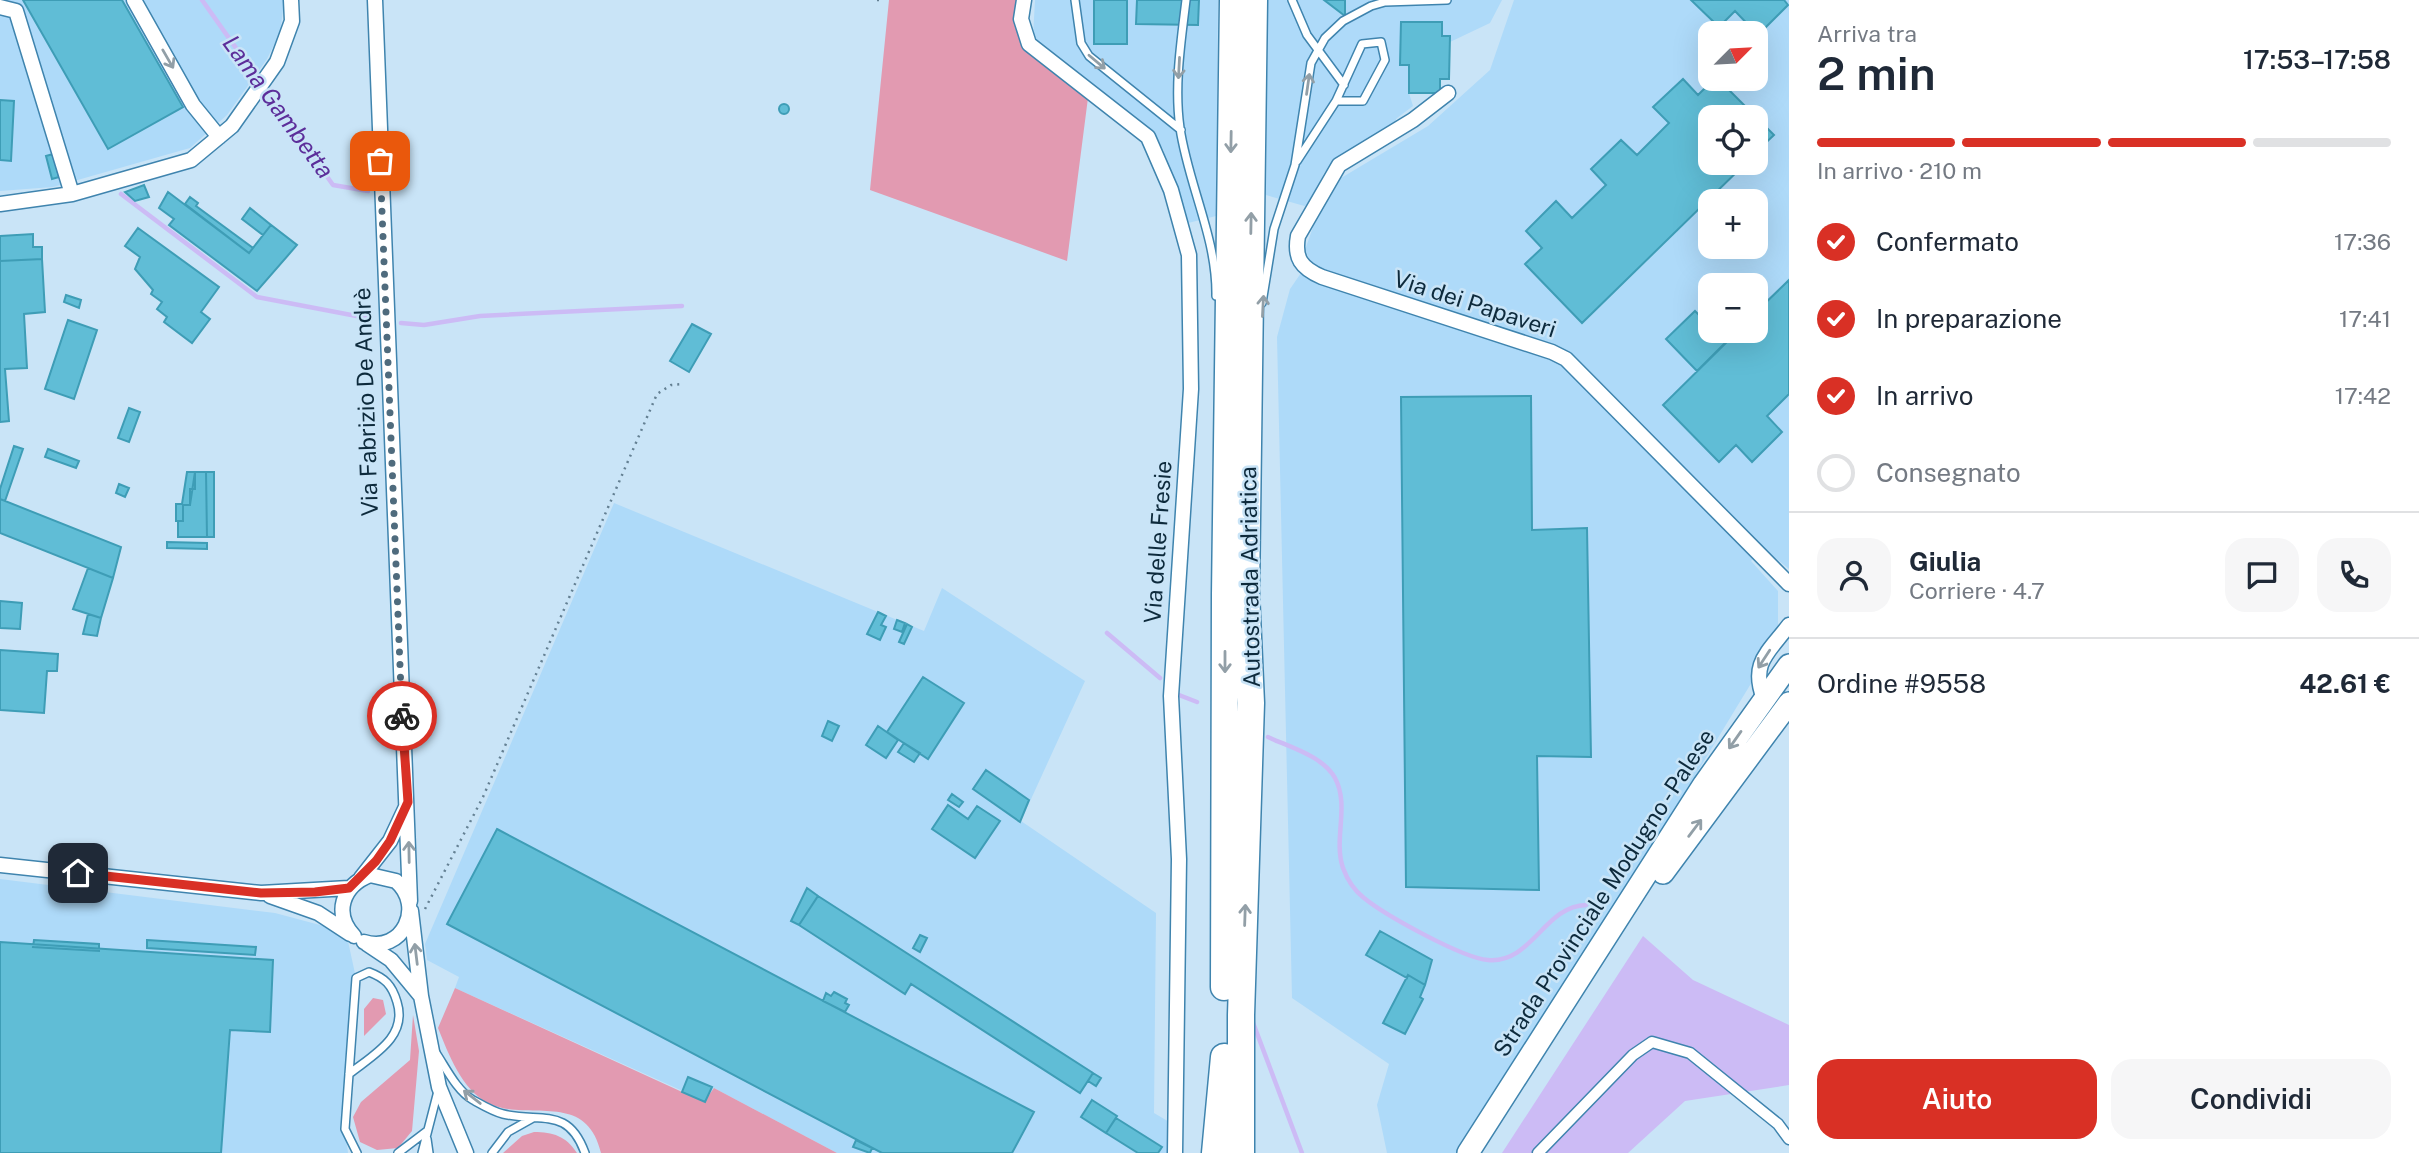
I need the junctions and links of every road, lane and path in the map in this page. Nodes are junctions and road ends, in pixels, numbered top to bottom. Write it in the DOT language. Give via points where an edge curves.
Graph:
graph roads {
  1 [pos="134,0"];
  2 [pos="291,0"];
  3 [pos="375,0"];
  4 [pos="877,0"];
  5 [pos="883,0"];
  6 [pos="1024,0"];
  7 [pos="1075,0"];
  8 [pos="1186,0"];
  9 [pos="1233,0"];
  10 [pos="1254,0"];
  11 [pos="1292,0"];
  12 [pos="1447,0"];
  13 [pos="1383,1"];
  14 [pos="0,7"];
  15 [pos="1318,50"];
  16 [pos="1344,85"];
  17 [pos="1448,93"];
  18 [pos="1336,102"];
  19 [pos="1181,130"];
  20 [pos="219,137"];
  21 [pos="1294,165"];
  22 [pos="72,194"];
  23 [pos="0,204"];
  24 [pos="1216,304"];
  25 [pos="1262,318"];
  26 [pos="683,384"];
  27 [pos="1216,540"];
  28 [pos="1256,549"];
  29 [pos="1789,584"];
  30 [pos="1235,594"];
  31 [pos="1789,625"];
  32 [pos="1789,665"];
  33 [pos="1764,699"];
  34 [pos="1789,703"];
  35 [pos="408,802"];
  36 [pos="0,864"];
  37 [pos="354,884"];
  38 [pos="261,893"];
  39 [pos="410,906"];
  40 [pos="359,939"];
  41 [pos="421,996"];
  42 [pos="1244,1016"];
  43 [pos="428,1040"];
  44 [pos="1224,1058"];
  45 [pos="349,1074"];
  46 [pos="439,1087"];
  47 [pos="535,1116"];
  48 [pos="427,1131"];
  49 [pos="1789,1139"];
  50 [pos="357,1153"];
  51 [pos="398,1153"];
  52 [pos="422,1153"];
  53 [pos="429,1153"];
  54 [pos="466,1153"];
  55 [pos="492,1153"];
  56 [pos="585,1153"];
  57 [pos="1175,1153"];
  58 [pos="1215,1153"];
  59 [pos="1226,1153"];
  60 [pos="1241,1153"];
  61 [pos="1254,1153"];
  62 [pos="1468,1153"];
  63 [pos="1485,1153"];
  64 [pos="1538,1153"];
  1 -- 20 [label="street, one-way" via="194,105"];
  2 -- 20 [label="street" via="292,21 277,62 232,126"];
  3 -- 35 [label="street, Via Fabrizio De Andrè" via="397,646"];
  4 -- 5 [label="path"];
  6 -- 57 [label="street, Via delle Fresie" via="1021,19 1029,44 1148,137 1171,190 1189,255 1191,389 1171,696 1179,859"];
  7 -- 19 [label="lane, one-way" via="1081,43 1088,56"];
  8 -- 19 [label="lane, one-way" via="1179,71"];
  9 -- 30 [label="highway, Autostrada Adriatica, one-way"];
  30 -- 10 [label="highway, Autostrada Adriatica, one-way"];
  11 -- 15 [label="lane"];
  12 -- 13 [label="lane"];
  13 -- 15 [label="lane" via="1343,21"];
  14 -- 22 [label="street" via="16,11"];
  15 -- 16 [label="lane"];
  21 -- 15 [label="lane, one-way" via="1311,63"];
  16 -- 18 [label="lane"];
  16 -- 18 [label="lane" via="1362,44 1381,42 1385,60 1363,102"];
  17 -- 29 [label="street, Via dei Papaveri" via="1339,165 1298,236 1296,249 1302,265 1322,277 1566,359"];
  18 -- 21 [label="lane"];
  19 -- 24 [label="lane" via="1206,227"];
  20 -- 22 [label="street" via="191,160"];
  25 -- 21 [label="lane, one-way" via="1266,265"];
  22 -- 23 [label="street"];
  26 -- 39 [label="path" via="657,394 483,797 432,902 425,910"];
  27 -- 30 [label="lane"];
  28 -- 30 [label="lane"];
  42 -- 30 [label="highway, Autostrada Adriatica, one-way" via="1251,704"];
  30 -- 44 [label="highway, Autostrada Adriatica, one-way"];
  31 -- 33 [label="street, one-way" via="1758,666 1756,680"];
  32 -- 33 [label="main road, Strada Provinciale Modugno - Palese"];
  33 -- 62 [label="main road, Strada Provinciale Modugno - Palese, one-way" via="1704,784"];
  63 -- 34 [label="main road, Strada Provinciale Modugno - Palese, one-way" via="1672,860"];
  35 -- 37 [label="street" via="390,841"];
  39 -- 35 [label="street, Via Fabrizio De Andrè, one-way"];
  36 -- 38 [label="street"];
  37 -- 38 [label="street" via="315,892"];
  37 -- 39 [label="street" via="377,875 388,877 400,885"];
  37 -- 40 [label="street" via="341,908 343,920"];
  38 -- 40 [label="street" via="318,914"];
  39 -- 40 [label="street" via="408,924 397,937 386,943"];
  41 -- 39 [label="street, Via Fabrizio De Andrè, one-way"];
  40 -- 41 [label="street" via="391,960"];
  41 -- 43 [label="street, Via Fabrizio De Andrè"];
  42 -- 60 [label="highway"];
  42 -- 61 [label="highway" via="1251,1045"];
  43 -- 46 [label="street, Via Fabrizio De Andrè"];
  47 -- 43 [label="lane, one-way" via="503,1114 471,1099"];
  44 -- 58 [label="highway"];
  44 -- 59 [label="highway, Autostrada Adriatica"];
  45 -- 45 [label="lane" via="397,1031 400,1012 393,988 369,972 356,978"];
  45 -- 50 [label="lane" via="345,1129"];
  46 -- 48 [label="lane"];
  46 -- 54 [label="street, Via Fabrizio De Andrè"];
  47 -- 55 [label="lane" via="508,1132"];
  47 -- 56 [label="lane" via="569,1125"];
  48 -- 51 [label="lane"];
  48 -- 52 [label="lane"];
  48 -- 53 [label="lane"];
  49 -- 64 [label="street" via="1778,1124 1690,1053 1652,1042 1633,1055"];
}
